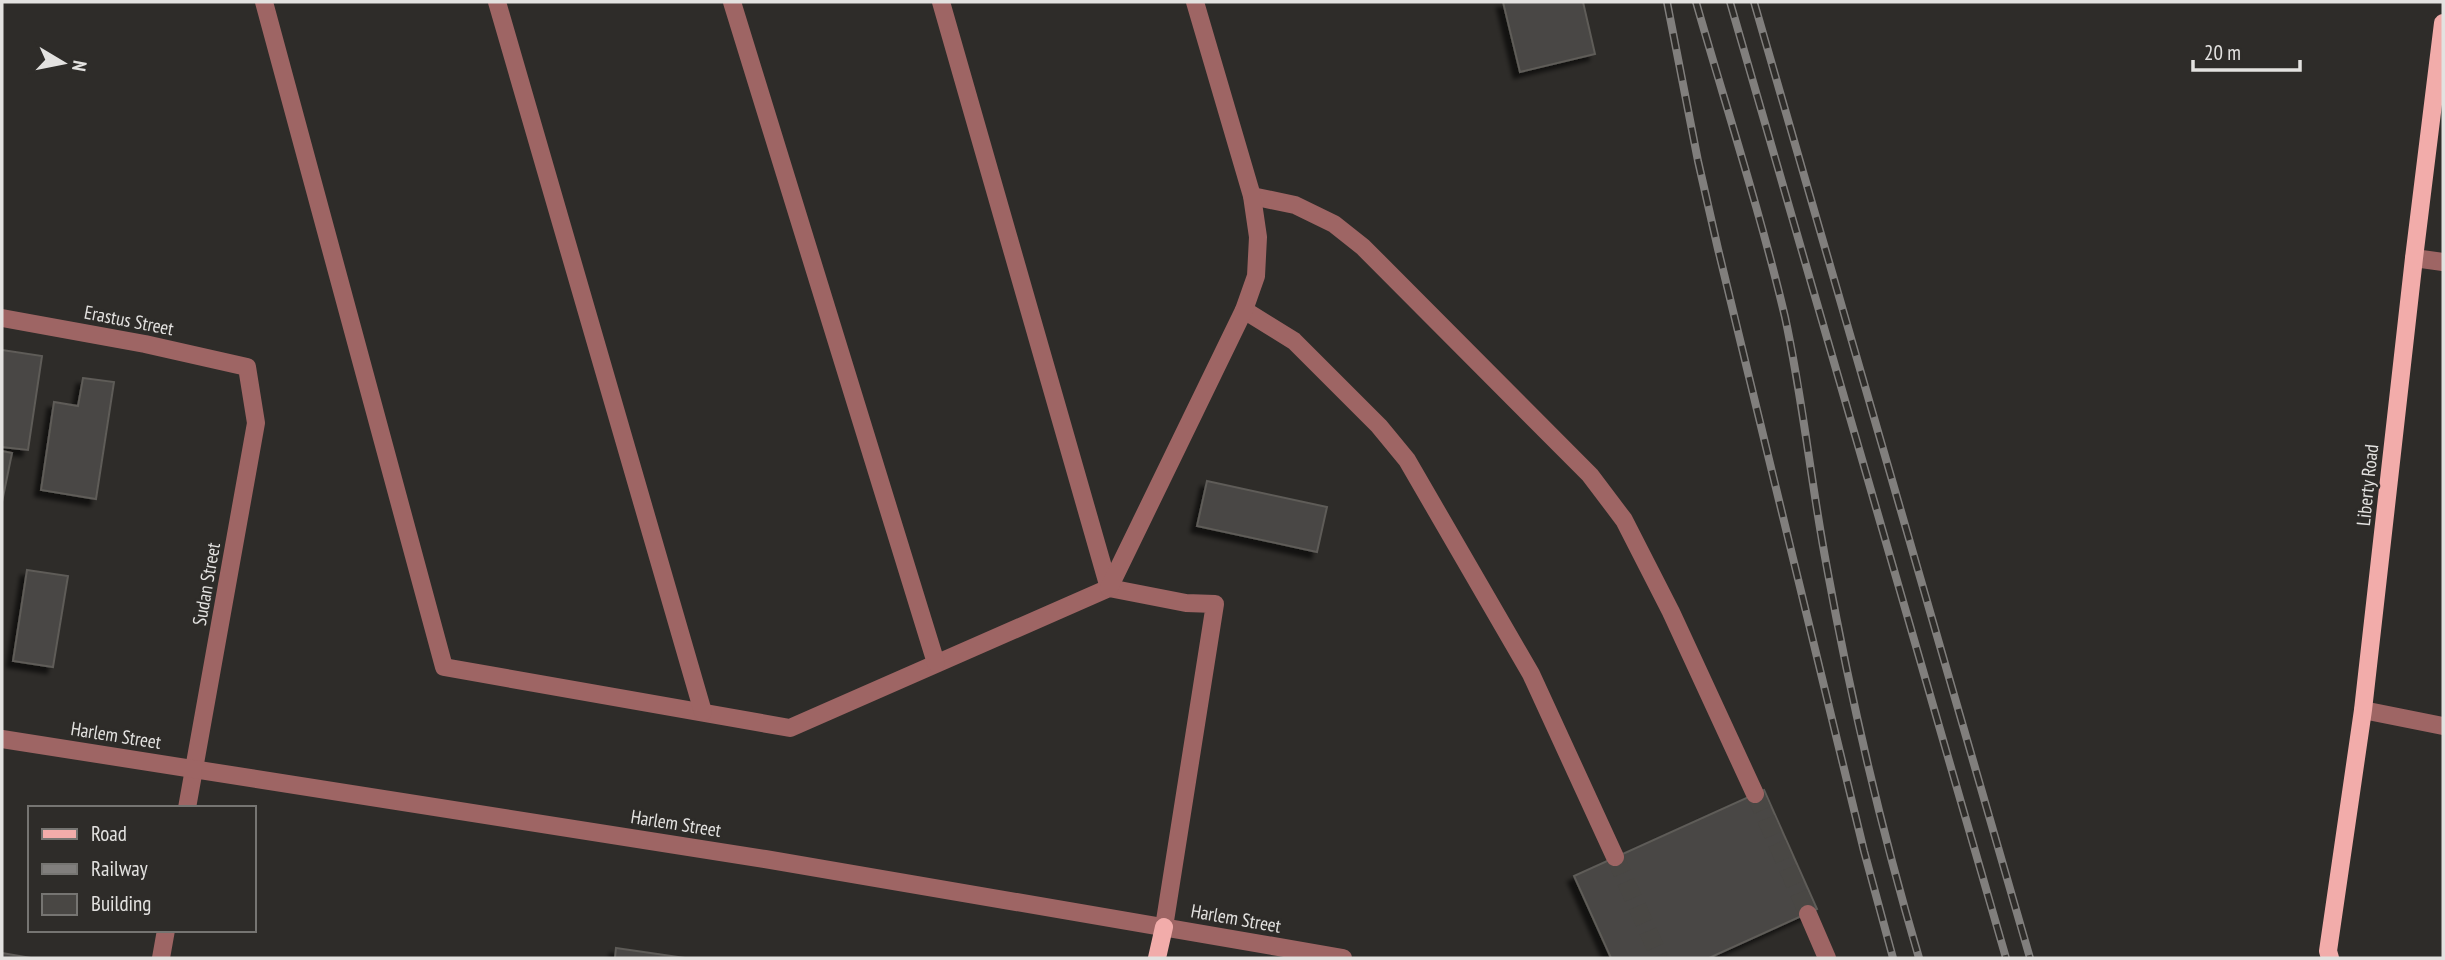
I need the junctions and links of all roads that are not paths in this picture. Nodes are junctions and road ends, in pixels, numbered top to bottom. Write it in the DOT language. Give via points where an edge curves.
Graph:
graph roads {
  1 [pos="264,2"];
  2 [pos="497,2"];
  3 [pos="732,2"];
  4 [pos="941,2"];
  5 [pos="1195,2"];
  6 [pos="2443,23"];
  7 [pos="1252,196"];
  8 [pos="2414,258"];
  9 [pos="2443,262"];
  10 [pos="1244,310"];
  11 [pos="2,318"];
  12 [pos="247,368"];
  13 [pos="1109,588"];
  14 [pos="936,663"];
  15 [pos="2363,710"];
  16 [pos="703,712"];
  17 [pos="2443,726"];
  18 [pos="2,739"];
  19 [pos="194,769"];
  20 [pos="1755,794"];
  21 [pos="187,806"];
  22 [pos="1615,858"];
  23 [pos="1808,914"];
  24 [pos="1164,927"];
  25 [pos="166,932"];
  26 [pos="2327,956"];
  27 [pos="161,958"];
  28 [pos="1157,958"];
  29 [pos="1343,958"];
  30 [pos="1827,958"];
  1 -- 16 [label="street" via="444,667"];
  2 -- 16 [label="street"];
  3 -- 14 [label="street"];
  4 -- 13 [label="street"];
  5 -- 7 [label="street"];
  6 -- 8 [label="main road, Liberty Road"];
  7 -- 10 [label="street" via="1258,237 1256,276"];
  7 -- 20 [label="street" via="1295,205 1334,224 1363,247 1590,475 1630,531"];
  8 -- 9 [label="street"];
  8 -- 15 [label="main road, Liberty Road"];
  10 -- 13 [label="street"];
  10 -- 22 [label="street" via="1294,341 1407,460 1531,674"];
  11 -- 12 [label="street, Erastus Street"];
  12 -- 19 [label="street, Sudan Street" via="256,423"];
  13 -- 14 [label="street"];
  13 -- 24 [label="street" via="1186,604 1215,604"];
  14 -- 16 [label="street" via="790,728"];
  15 -- 17 [label="street"];
  15 -- 26 [label="main road, Liberty Road"];
  18 -- 19 [label="street, Harlem Street"];
  19 -- 21 [label="street, Sudan Street"];
  19 -- 24 [label="street, Harlem Street" via="751,856"];
  23 -- 30 [label="street"];
  24 -- 28 [label="main road"];
  24 -- 29 [label="street, Harlem Street"];
  25 -- 27 [label="street"];
}
